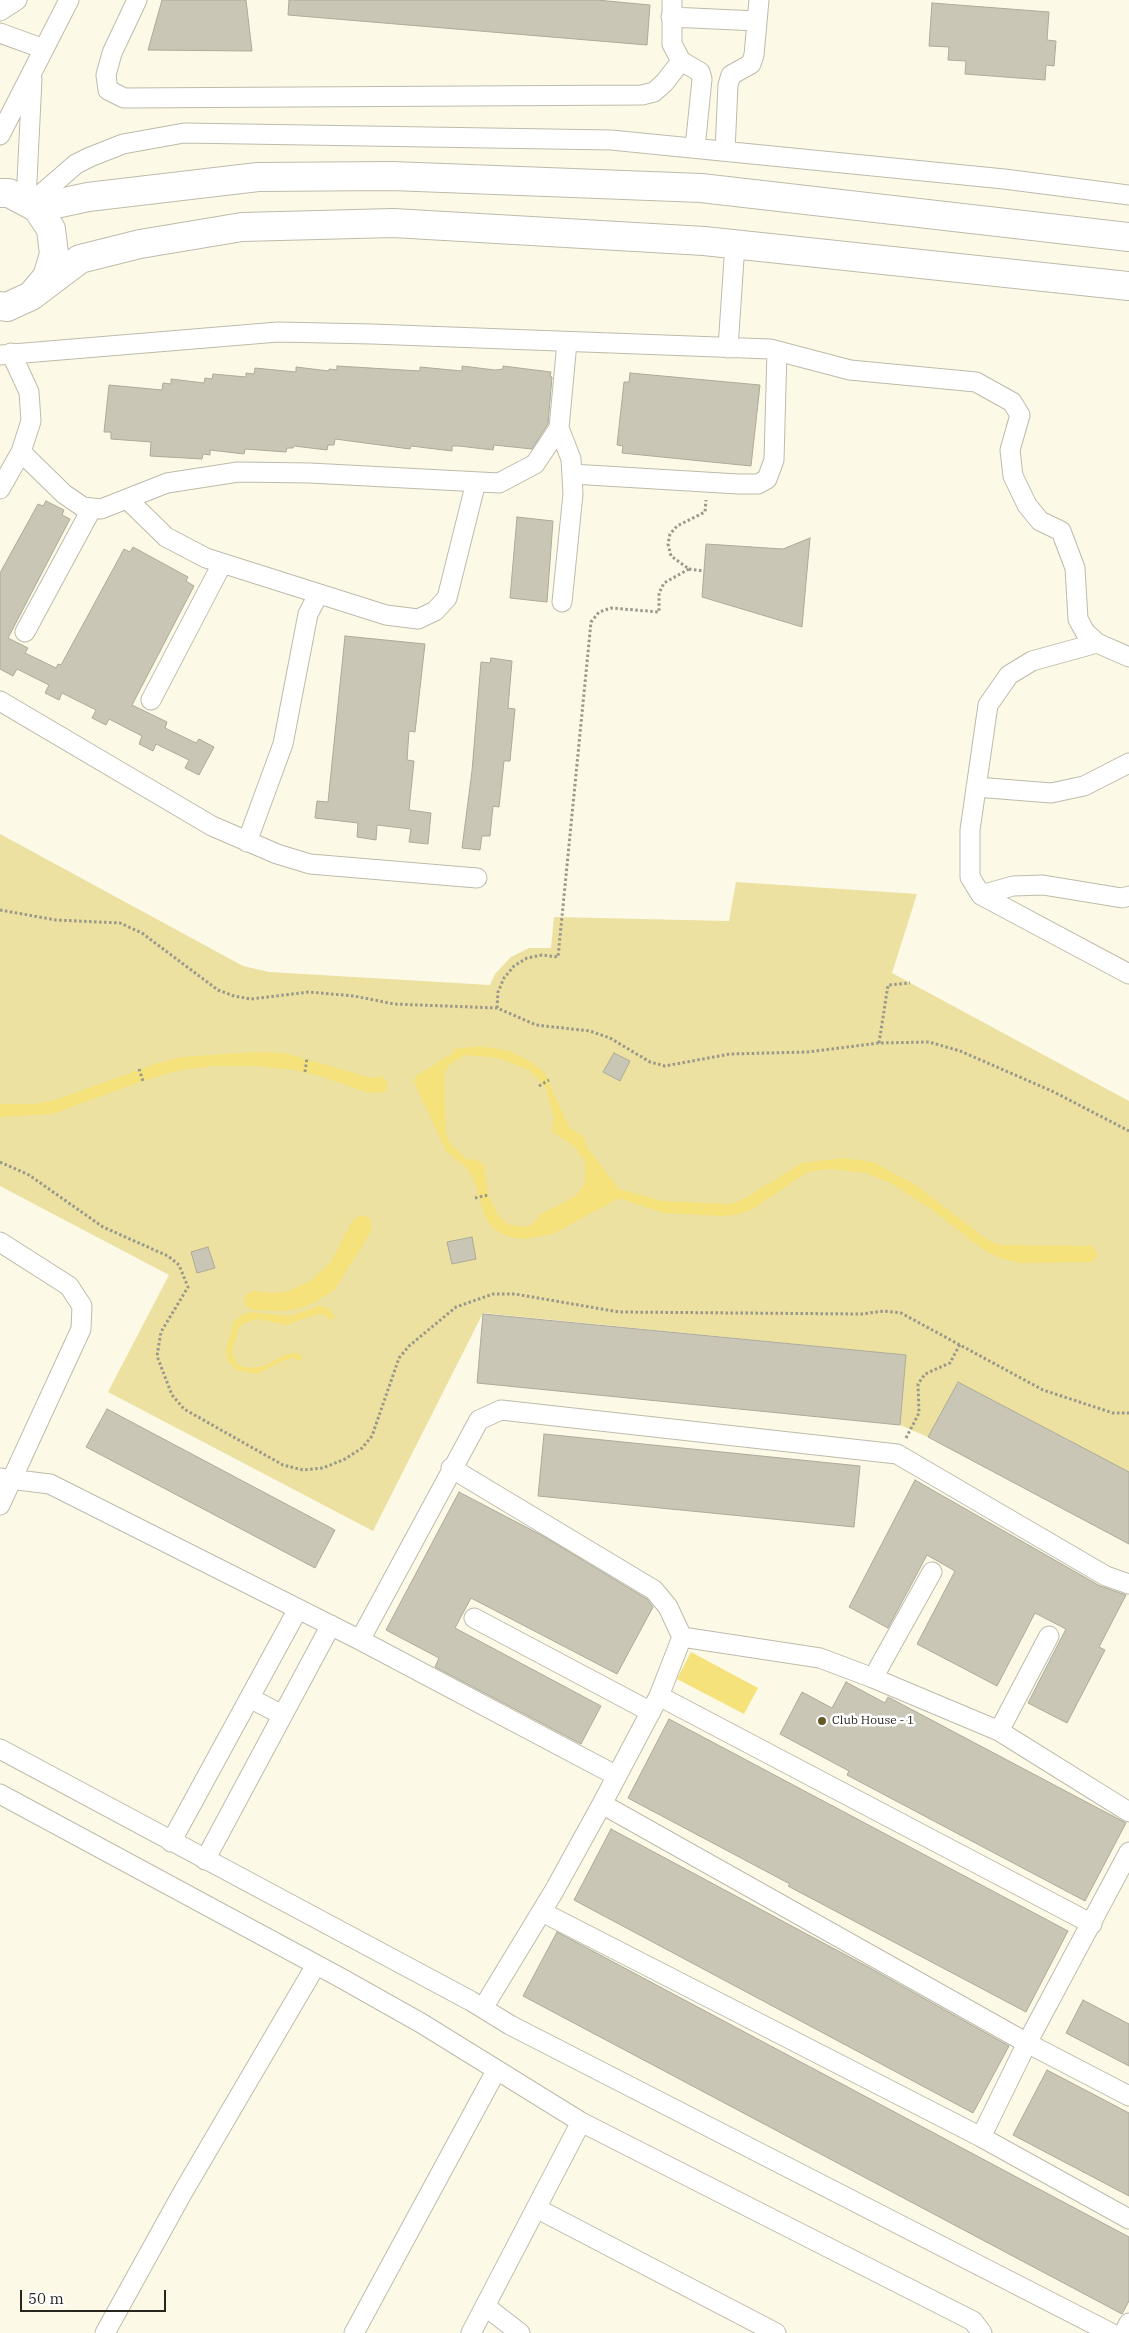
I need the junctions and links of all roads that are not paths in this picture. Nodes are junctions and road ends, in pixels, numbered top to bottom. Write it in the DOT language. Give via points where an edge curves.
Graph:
graph roads {
  1 [pos="17,0"];
  2 [pos="68,0"];
  3 [pos="137,0"];
  4 [pos="759,0"];
  5 [pos="671,8"];
  6 [pos="0,11"];
  7 [pos="757,21"];
  8 [pos="0,33"];
  9 [pos="44,49"];
  10 [pos="680,61"];
  11 [pos="33,73"];
  12 [pos="0,135"];
  13 [pos="695,148"];
  14 [pos="724,151"];
  15 [pos="0,193"];
  16 [pos="1129,195"];
  17 [pos="31,204"];
  18 [pos="1129,237"];
  19 [pos="735,244"];
  20 [pos="1129,286"];
  21 [pos="31,296"];
  22 [pos="0,306"];
  23 [pos="567,342"];
  24 [pos="728,348"];
  25 [pos="776,351"];
  26 [pos="5,354"];
  27 [pos="559,428"];
  28 [pos="21,452"];
  29 [pos="572,474"];
  30 [pos="476,482"];
  31 [pos="0,488"];
  32 [pos="128,500"];
  33 [pos="92,508"];
  34 [pos="222,564"];
  35 [pos="318,595"];
  36 [pos="562,602"];
  37 [pos="25,632"];
  38 [pos="1097,643"];
  39 [pos="1129,657"];
  40 [pos="150,700"];
  41 [pos="0,701"];
  42 [pos="1129,763"];
  43 [pos="976,787"];
  44 [pos="247,842"];
  45 [pos="477,878"];
  46 [pos="981,896"];
  47 [pos="1129,896"];
  48 [pos="1129,974"];
  49 [pos="0,1242"];
  50 [pos="451,1468"];
  51 [pos="7,1479"];
  52 [pos="0,1505"];
  53 [pos="932,1572"];
  54 [pos="1129,1584"];
  55 [pos="298,1609"];
  56 [pos="474,1618"];
  57 [pos="331,1625"];
  58 [pos="1049,1636"];
  59 [pos="682,1637"];
  60 [pos="360,1640"];
  61 [pos="872,1678"];
  62 [pos="250,1698"];
  63 [pos="655,1704"];
  64 [pos="282,1715"];
  65 [pos="999,1731"];
  66 [pos="0,1749"];
  67 [pos="617,1776"];
  68 [pos="0,1794"];
  69 [pos="602,1804"];
  70 [pos="1129,1812"];
  71 [pos="171,1842"];
  72 [pos="1129,1852"];
  73 [pos="205,1860"];
  74 [pos="542,1912"];
  75 [pos="1092,1924"];
  76 [pos="316,1965"];
  77 [pos="483,2008"];
  78 [pos="1027,2043"];
  79 [pos="496,2071"];
  80 [pos="1129,2096"];
  81 [pos="581,2122"];
  82 [pos="981,2137"];
  83 [pos="536,2208"];
  84 [pos="1129,2219"];
  85 [pos="485,2306"];
  86 [pos="1129,2323"];
  87 [pos="104,2333"];
  88 [pos="354,2333"];
  89 [pos="470,2333"];
  90 [pos="520,2333"];
  91 [pos="776,2333"];
  92 [pos="982,2333"];
  93 [pos="1111,2333"];
  94 [pos="1124,2333"];
  1 -- 6 [label="street"];
  2 -- 9 [label="street"];
  3 -- 10 [label="street" via="112,53 106,76 108,90 124,98 642,95 654,92"];
  4 -- 7 [label="street"];
  5 -- 7 [label="street"];
  5 -- 10 [label="street" via="672,44"];
  7 -- 14 [label="street" via="751,64 731,75 728,85"];
  8 -- 9 [label="street"];
  9 -- 11 [label="street"];
  10 -- 13 [label="street" via="700,72 702,79"];
  11 -- 12 [label="street"];
  11 -- 17 [label="street"];
  13 -- 14 [label="street"];
  13 -- 17 [label="street" via="611,140 184,133 123,144 90,157 76,164"];
  14 -- 16 [label="street"];
  15 -- 17 [label="street" via="9,193"];
  17 -- 18 [label="street" via="258,177 392,176 701,188"];
  17 -- 21 [label="street" via="51,229 54,254 47,278"];
  19 -- 20 [label="street"];
  19 -- 21 [label="street" via="393,223 242,227 140,244 80,259"];
  19 -- 24 [label="street"];
  21 -- 22 [label="street" via="8,307"];
  23 -- 24 [label="street"];
  23 -- 26 [label="street" via="278,332"];
  23 -- 27 [label="street"];
  24 -- 25 [label="street"];
  25 -- 29 [label="street" via="774,460 768,479 758,484 738,484"];
  25 -- 38 [label="street" via="850,370 976,382 1012,402 1020,415 1010,450 1013,476 1040,521 1061,531 1075,568 1078,619 1085,632"];
  26 -- 28 [label="street" via="29,392 30,421"];
  27 -- 29 [label="street" via="571,459"];
  27 -- 30 [label="street" via="535,464 499,483"];
  28 -- 31 [label="street"];
  28 -- 33 [label="street" via="64,494 83,507"];
  29 -- 36 [label="street" via="573,494"];
  30 -- 32 [label="street" via="238,472 167,483"];
  30 -- 35 [label="street" via="447,598 435,611 418,619 386,615"];
  32 -- 33 [label="street" via="101,509"];
  32 -- 34 [label="street" via="166,537"];
  33 -- 37 [label="street"];
  34 -- 35 [label="street"];
  34 -- 40 [label="street"];
  35 -- 44 [label="street" via="308,614 282,744"];
  38 -- 39 [label="street"];
  38 -- 43 [label="street" via="1032,661 1009,674 988,705"];
  41 -- 44 [label="street" via="212,826"];
  42 -- 43 [label="street" via="1084,786 1051,793"];
  43 -- 46 [label="street" via="970,830 970,877"];
  44 -- 45 [label="street" via="310,864"];
  46 -- 47 [label="street" via="1013,886 1043,885 1122,898"];
  46 -- 48 [label="street"];
  49 -- 51 [label="street" via="69,1286 82,1306 81,1329"];
  50 -- 54 [label="street" via="478,1420 501,1410 897,1454 1106,1576"];
  50 -- 59 [label="street" via="654,1590 668,1607"];
  50 -- 60 [label="street"];
  51 -- 52 [label="street"];
  51 -- 55 [label="street" via="50,1484"];
  53 -- 61 [label="street"];
  55 -- 57 [label="street"];
  55 -- 62 [label="street"];
  56 -- 63 [label="street"];
  57 -- 60 [label="street"];
  57 -- 64 [label="street"];
  58 -- 65 [label="street"];
  59 -- 61 [label="street" via="820,1658"];
  59 -- 63 [label="street"];
  60 -- 67 [label="street"];
  61 -- 65 [label="street"];
  62 -- 64 [label="street"];
  62 -- 71 [label="street"];
  63 -- 67 [label="street"];
  63 -- 75 [label="street"];
  64 -- 73 [label="street"];
  65 -- 70 [label="street"];
  66 -- 71 [label="street"];
  67 -- 69 [label="street"];
  68 -- 76 [label="street"];
  69 -- 74 [label="street"];
  69 -- 78 [label="street"];
  71 -- 73 [label="street"];
  72 -- 75 [label="street"];
  73 -- 77 [label="street"];
  74 -- 77 [label="street"];
  74 -- 82 [label="street"];
  75 -- 78 [label="street"];
  76 -- 79 [label="street" via="421,2023"];
  76 -- 87 [label="street"];
  77 -- 93 [label="street" via="519,2030"];
  78 -- 80 [label="street"];
  78 -- 82 [label="street"];
  79 -- 81 [label="street"];
  79 -- 88 [label="street"];
  81 -- 83 [label="street"];
  81 -- 92 [label="street" via="973,2321"];
  82 -- 84 [label="street"];
  83 -- 85 [label="street"];
  83 -- 91 [label="street"];
  85 -- 89 [label="street"];
  85 -- 90 [label="street"];
  86 -- 94 [label="street"];
}
